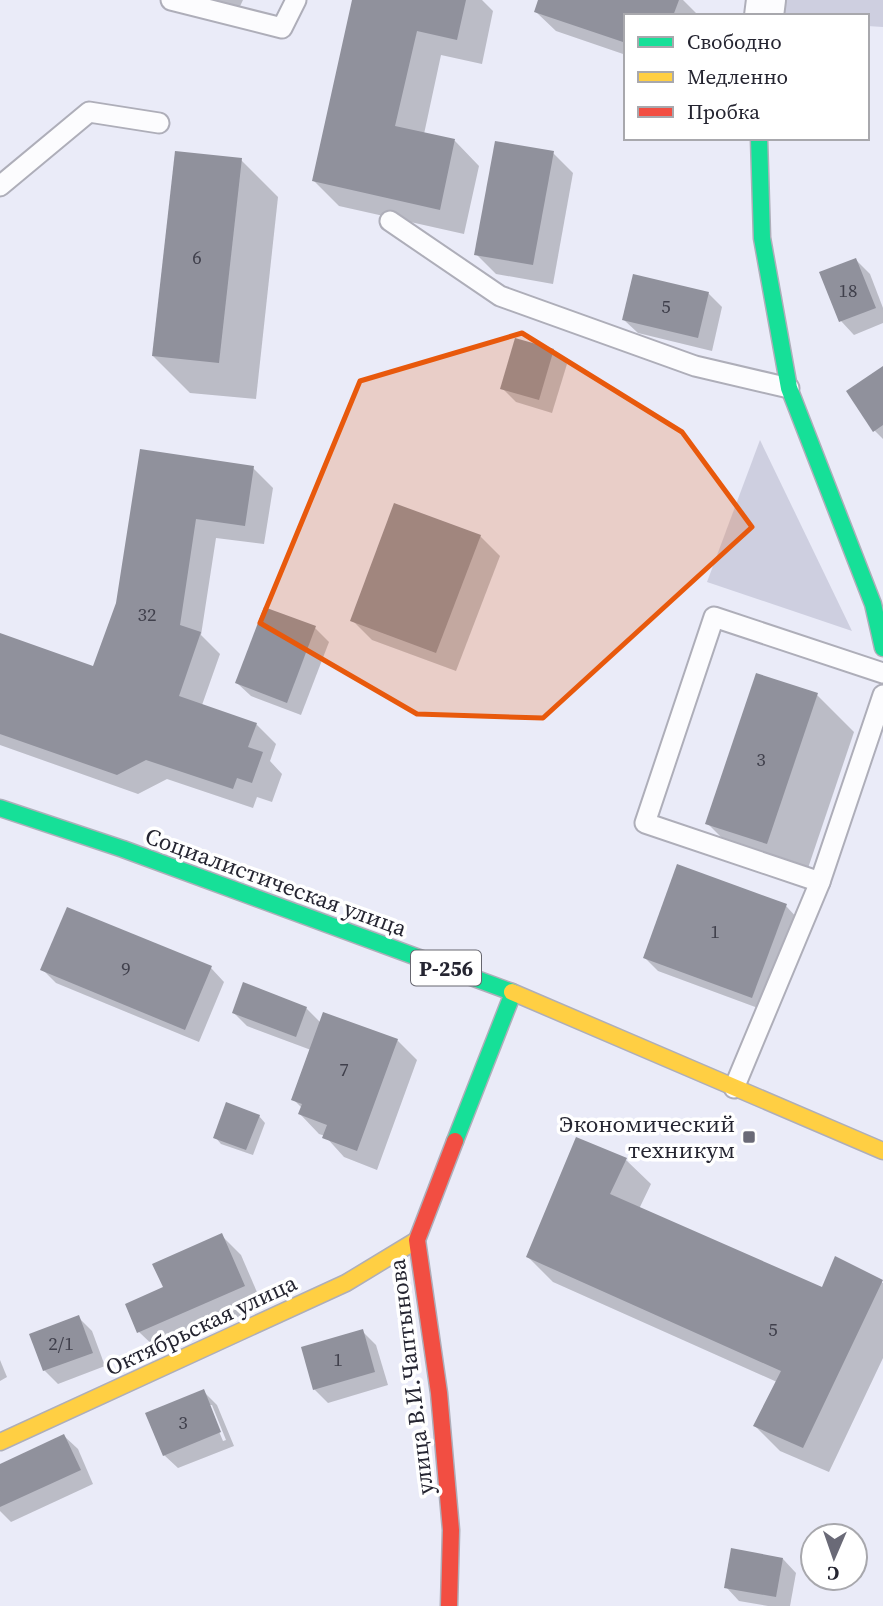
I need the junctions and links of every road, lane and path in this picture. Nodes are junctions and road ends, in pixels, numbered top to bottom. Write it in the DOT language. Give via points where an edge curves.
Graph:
graph roads {
  1 [pos="171,0"];
  2 [pos="296,0"];
  3 [pos="222,6"];
  4 [pos="159,123"];
  5 [pos="759,140"];
  6 [pos="0,186"];
  7 [pos="390,221"];
  8 [pos="789,388"];
  9 [pos="883,648"];
  10 [pos="883,673"];
  11 [pos="883,695"];
  12 [pos="0,808"];
  13 [pos="820,882"];
  14 [pos="513,993"];
  15 [pos="734,1088"];
  16 [pos="883,1151"];
  17 [pos="417,1240"];
  18 [pos="0,1442"];
  19 [pos="449,1606"];
  1 -- 3 [label="lane"];
  2 -- 3 [label="lane" via="282,28"];
  4 -- 6 [label="lane" via="89,112"];
  5 -- 8 [label="street" via="762,238"];
  7 -- 8 [label="lane" via="500,296 695,366"];
  8 -- 9 [label="street" via="873,604"];
  10 -- 13 [label="lane" via="714,617 645,823"];
  11 -- 13 [label="lane"];
  12 -- 14 [label="street, Социалистическая улица / Р-256"];
  13 -- 15 [label="lane"];
  14 -- 15 [label="street, Социалистическая улица / Р-256"];
  14 -- 17 [label="street, улица В.И.Чаптынова"];
  15 -- 16 [label="street, Социалистическая улица / Р-256"];
  17 -- 18 [label="street, Октябрьская улица" via="346,1283"];
  17 -- 19 [label="street, улица В.И.Чаптынова" via="438,1381 452,1531"];
}
